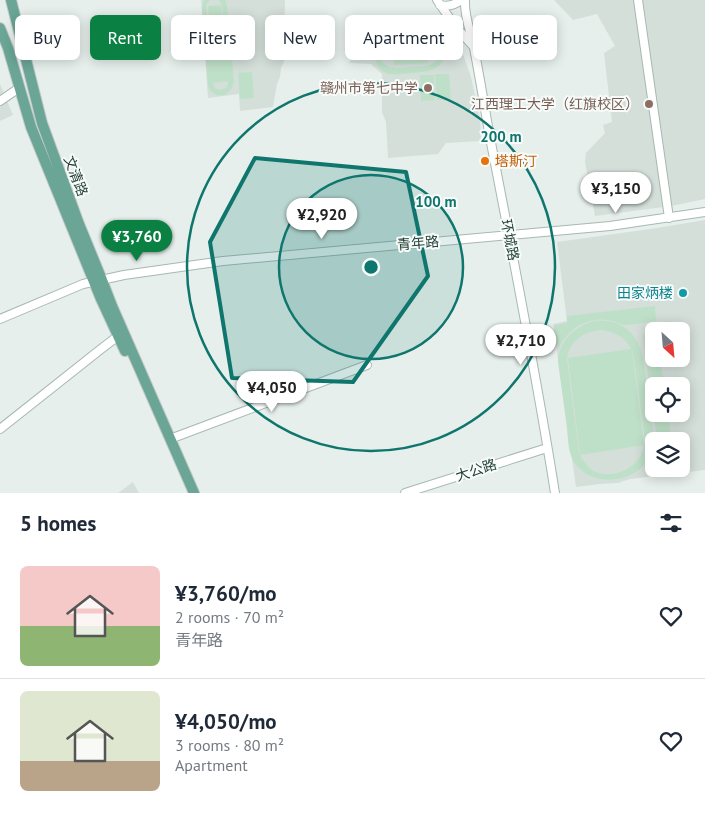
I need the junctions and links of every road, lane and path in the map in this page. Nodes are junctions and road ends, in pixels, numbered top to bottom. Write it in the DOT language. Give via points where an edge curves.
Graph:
graph roads {
  1 [pos="11,0"];
  2 [pos="463,0"];
  3 [pos="638,0"];
  4 [pos="438,2"];
  5 [pos="0,28"];
  6 [pos="473,43"];
  7 [pos="473,46"];
  8 [pos="476,60"];
  9 [pos="20,88"];
  10 [pos="0,101"];
  11 [pos="705,212"];
  12 [pos="669,218"];
  13 [pos="509,236"];
  14 [pos="98,280"];
  15 [pos="0,319"];
  16 [pos="118,336"];
  17 [pos="367,365"];
  18 [pos="0,429"];
  19 [pos="170,439"];
  20 [pos="548,448"];
  21 [pos="187,493"];
  22 [pos="194,493"];
  23 [pos="405,493"];
  24 [pos="555,493"];
  1 -- 14 [label="main road, 文清路" via="42,124"];
  2 -- 4 [label="street" via="447,6"];
  2 -- 6 [label="street, 环城路"];
  3 -- 12 [label="street"];
  4 -- 7 [label="street"];
  5 -- 9 [label="main road, 文清路"];
  8 -- 13 [label="street, 环城路"];
  9 -- 10 [label="street"];
  9 -- 14 [label="main road, 文清路" via="31,127"];
  11 -- 12 [label="street, 青年路"];
  12 -- 13 [label="street, 青年路"];
  13 -- 14 [label="street, 青年路" via="223,261"];
  13 -- 20 [label="street, 环城路"];
  14 -- 15 [label="street, 青年路"];
  14 -- 16 [label="main road, 文清路"];
  14 -- 19 [label="main road, 文清路"];
  16 -- 18 [label="street"];
  16 -- 21 [label="main road, 文清路"];
  17 -- 19 [label="street"];
  19 -- 22 [label="main road, 文清路"];
  20 -- 23 [label="street, 大公路"];
  20 -- 24 [label="street, 环城路"];
}
